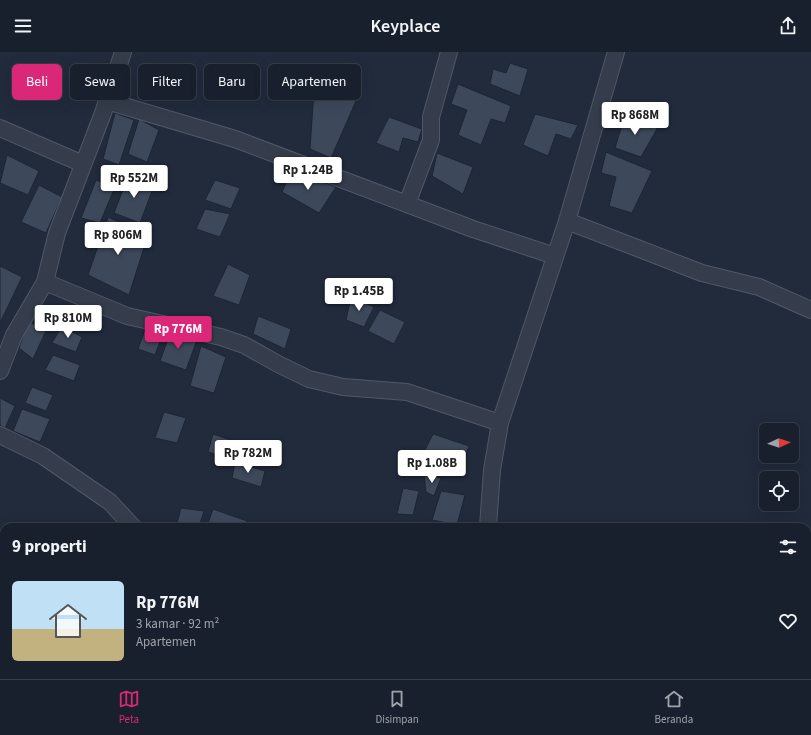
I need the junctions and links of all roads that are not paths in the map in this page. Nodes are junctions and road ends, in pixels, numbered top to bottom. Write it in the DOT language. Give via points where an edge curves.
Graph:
graph roads {
  1 [pos="123,52"];
  2 [pos="449,52"];
  3 [pos="616,52"];
  4 [pos="119,64"];
  5 [pos="107,100"];
  6 [pos="0,128"];
  7 [pos="83,164"];
  8 [pos="407,204"];
  9 [pos="566,221"];
  10 [pos="555,256"];
  11 [pos="45,282"];
  12 [pos="811,310"];
  13 [pos="0,371"];
  14 [pos="500,423"];
  15 [pos="0,435"];
  16 [pos="129,523"];
  17 [pos="488,523"];
  1 -- 4 [label="street"];
  2 -- 8 [label="street" via="431,117 431,140"];
  3 -- 9 [label="street"];
  5 -- 7 [label="street"];
  5 -- 8 [label="street" via="235,139"];
  6 -- 7 [label="street"];
  7 -- 11 [label="street" via="57,233"];
  8 -- 10 [label="street"];
  9 -- 10 [label="street"];
  9 -- 12 [label="street" via="702,273 759,287"];
  10 -- 14 [label="street"];
  11 -- 13 [label="street" via="14,336"];
  11 -- 14 [label="street" via="127,316 244,345 309,379 343,387 407,392"];
  14 -- 17 [label="street" via="492,470"];
  15 -- 16 [label="street" via="42,456 110,502"];
}
